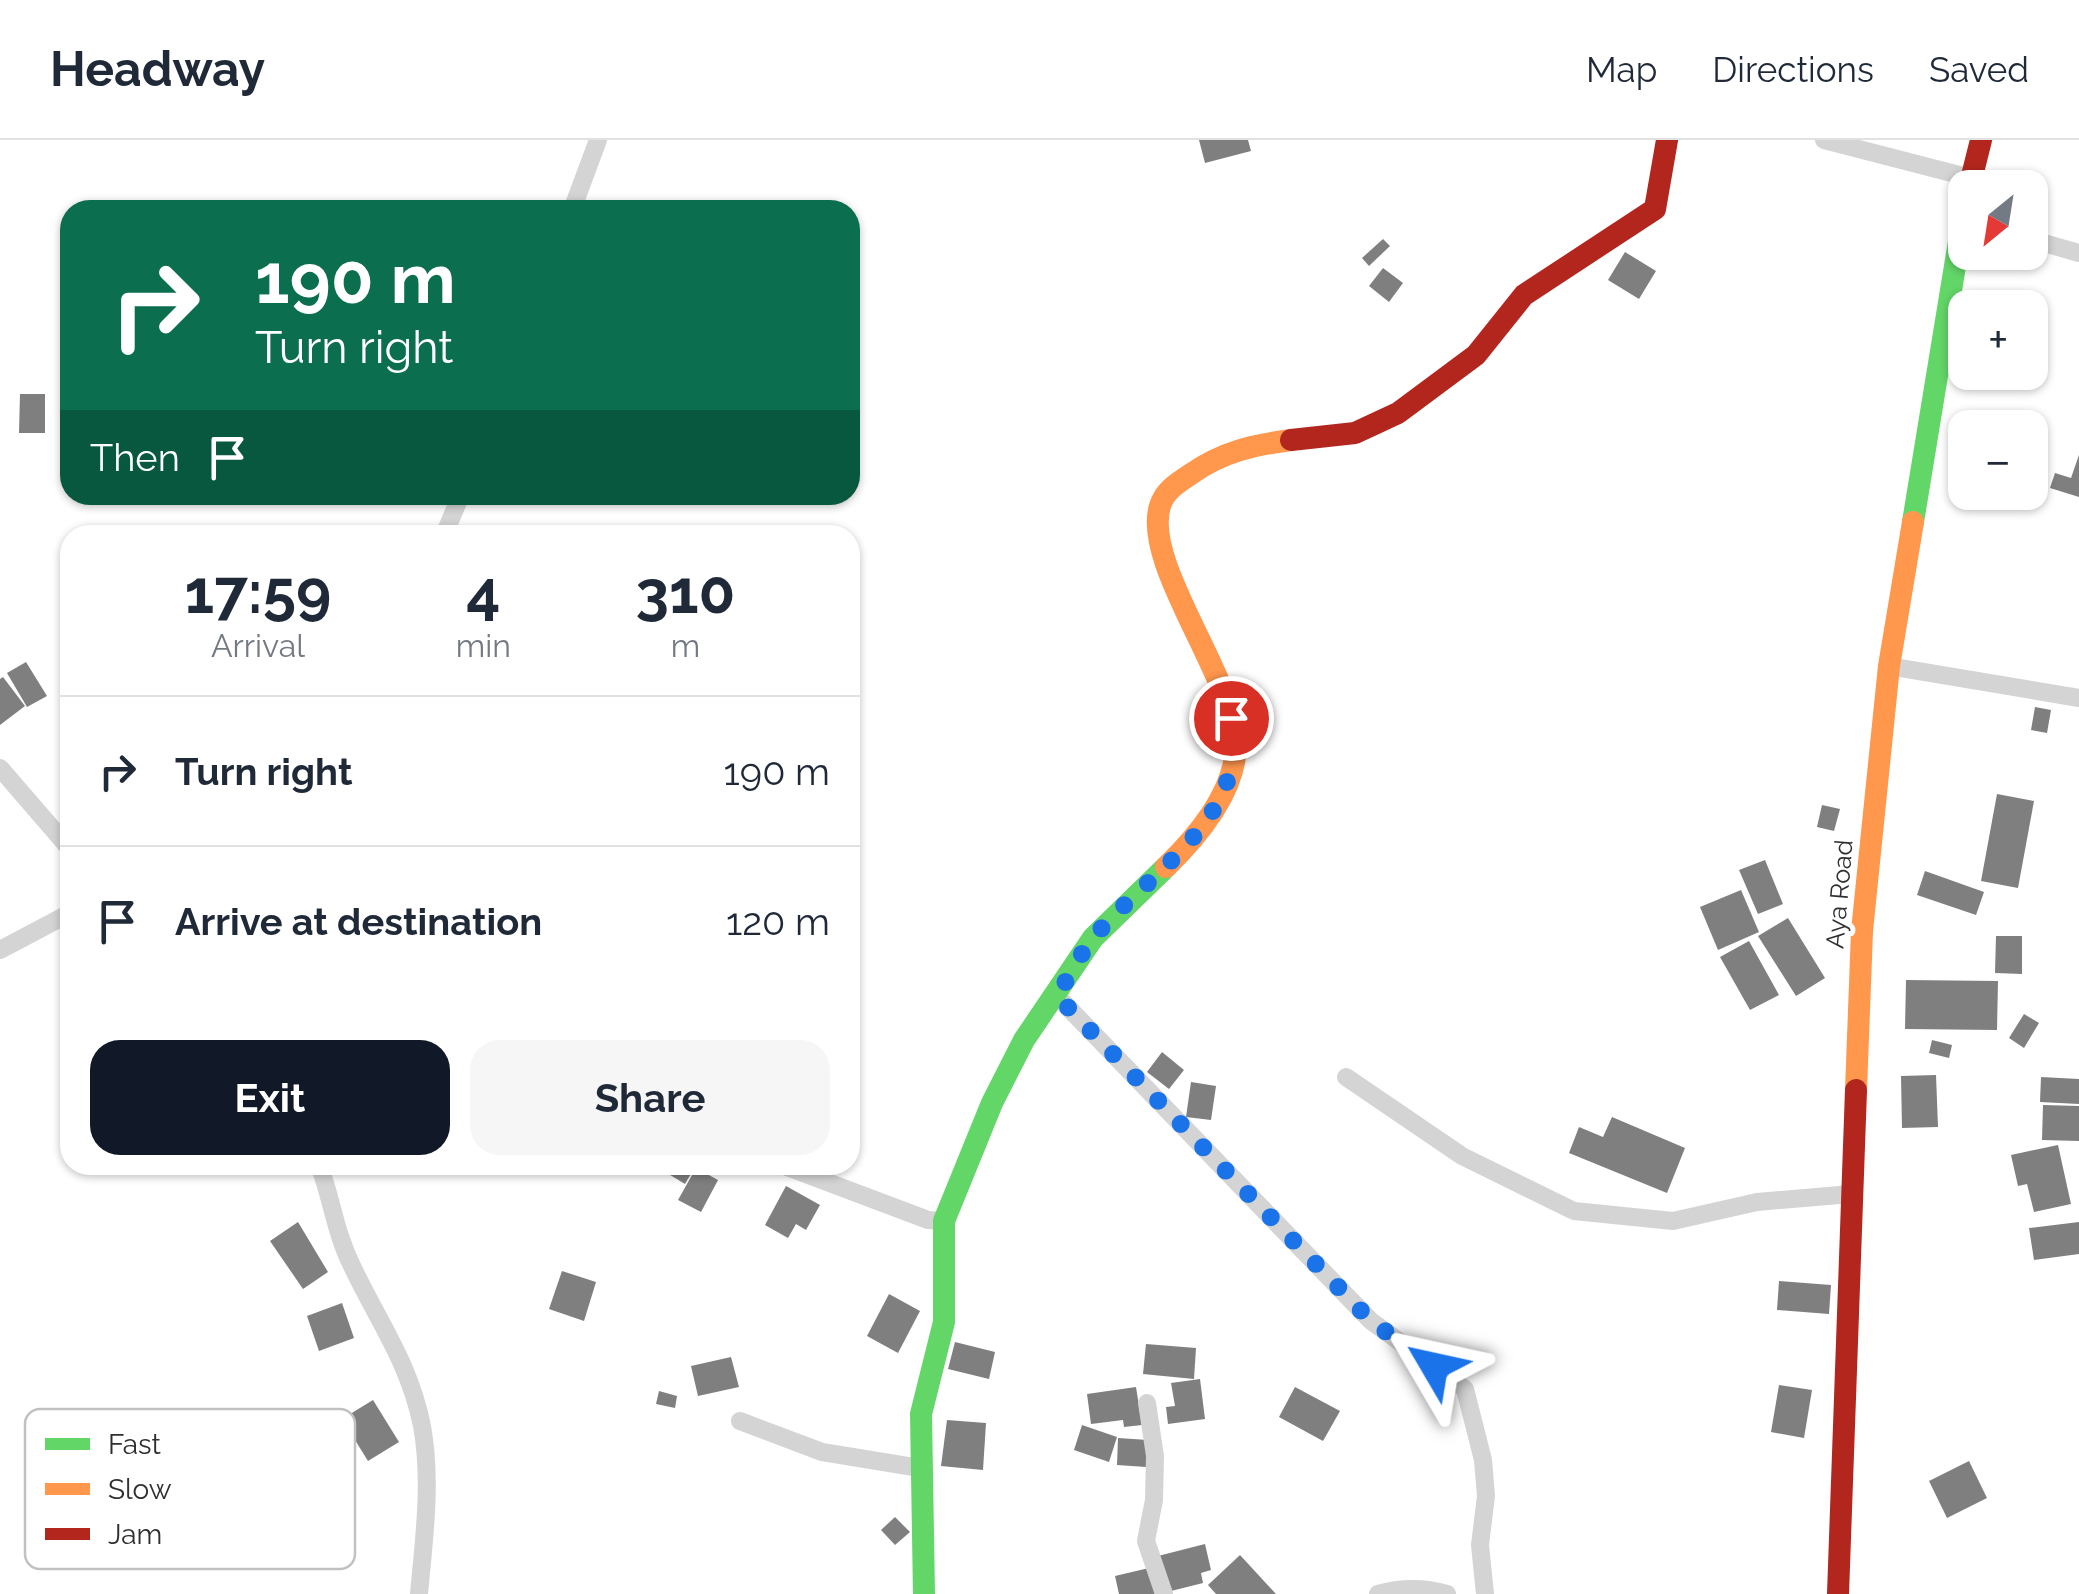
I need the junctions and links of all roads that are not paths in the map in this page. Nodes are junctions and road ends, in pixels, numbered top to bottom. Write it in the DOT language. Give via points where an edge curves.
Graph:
graph roads {
  1 [pos="598,140"];
  2 [pos="1668,140"];
  3 [pos="1824,140"];
  4 [pos="1982,140"];
  5 [pos="1974,170"];
  6 [pos="1948,177"];
  7 [pos="576,200"];
  8 [pos="2048,244"];
  9 [pos="2079,253"];
  10 [pos="1955,270"];
  11 [pos="1889,666"];
  12 [pos="2079,698"];
  13 [pos="0,768"];
  14 [pos="60,837"];
  15 [pos="60,918"];
  16 [pos="0,950"];
  17 [pos="1057,996"];
  18 [pos="1346,1076"];
  19 [pos="321,1175"];
  20 [pos="809,1175"];
  21 [pos="1850,1194"];
  22 [pos="944,1221"];
  23 [pos="1147,1404"];
  24 [pos="740,1421"];
  25 [pos="920,1468"];
  26 [pos="420,1594"];
  27 [pos="924,1594"];
  28 [pos="1164,1594"];
  29 [pos="1378,1594"];
  30 [pos="1446,1594"];
  31 [pos="1484,1594"];
  32 [pos="1838,1594"];
  1 -- 7 [label="street"];
  2 -- 17 [label="street" via="1655,208 1524,295 1476,355 1398,413 1355,432 1250,445 1211,460 1170,488 1159,508 1160,542 1226,694 1236,742 1232,776 1192,842 1093,938"];
  3 -- 6 [label="street"];
  4 -- 5 [label="street"];
  8 -- 9 [label="street"];
  10 -- 11 [label="street, Aya Road"];
  11 -- 12 [label="street"];
  11 -- 21 [label="street, Aya Road" via="1862,931"];
  13 -- 14 [label="street"];
  15 -- 16 [label="street"];
  17 -- 22 [label="street" via="1024,1040 992,1103"];
  17 -- 31 [label="street" via="1371,1321 1465,1389 1483,1460"];
  18 -- 21 [label="street" via="1462,1156 1574,1211 1673,1222 1758,1202"];
  19 -- 26 [label="street" via="351,1265 408,1373 422,1430 427,1507"];
  20 -- 22 [label="street"];
  21 -- 32 [label="street, Aya Road"];
  22 -- 25 [label="street" via="944,1322 921,1414"];
  23 -- 28 [label="street" via="1155,1456 1146,1541"];
  24 -- 25 [label="street" via="822,1452"];
  25 -- 27 [label="street"];
  29 -- 30 [label="street" via="1426,1588"];
}
